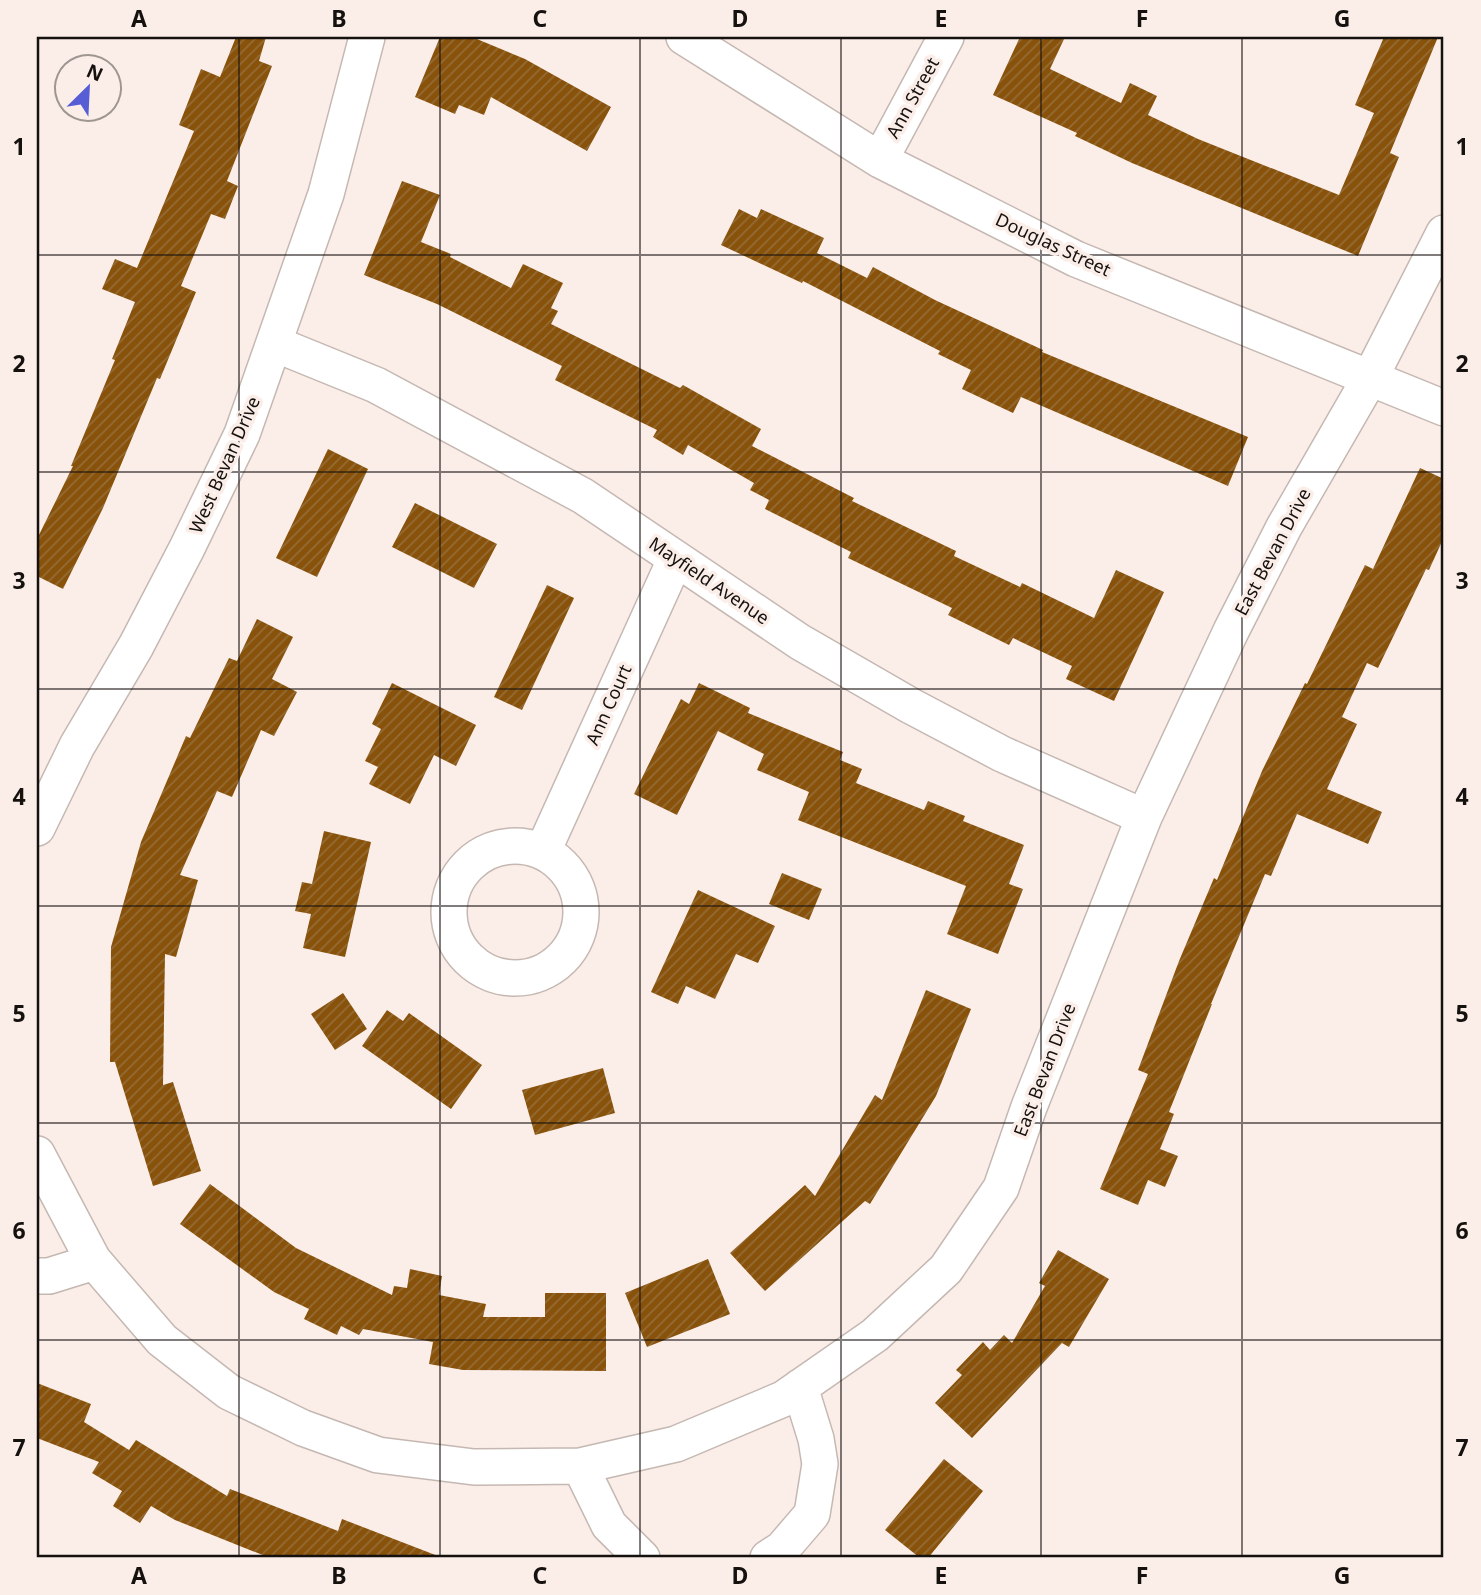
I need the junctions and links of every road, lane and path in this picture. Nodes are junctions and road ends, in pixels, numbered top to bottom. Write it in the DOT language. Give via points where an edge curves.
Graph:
graph roads {
  1 [pos="367,37"];
  2 [pos="684,37"];
  3 [pos="946,37"];
  4 [pos="880,160"];
  5 [pos="1444,233"];
  6 [pos="275,344"];
  7 [pos="1370,378"];
  8 [pos="1444,408"];
  9 [pos="675,560"];
  10 [pos="1144,817"];
  11 [pos="37,828"];
  12 [pos="543,851"];
  13 [pos="37,1154"];
  14 [pos="94,1262"];
  15 [pos="37,1276"];
  16 [pos="800,1387"];
  17 [pos="580,1466"];
  18 [pos="642,1558"];
  19 [pos="768,1558"];
  1 -- 6 [label="street, West Bevan Drive" via="326,194"];
  2 -- 4 [label="street, Douglas Street"];
  3 -- 4 [label="street, Ann Street"];
  4 -- 7 [label="street, Douglas Street" via="1076,259"];
  5 -- 7 [label="street, East Bevan Drive"];
  6 -- 9 [label="street, Mayfield Avenue" via="376,385 471,435 583,496"];
  6 -- 11 [label="street, West Bevan Drive" via="242,434 187,548"];
  7 -- 8 [label="street, Douglas Street"];
  7 -- 10 [label="street, East Bevan Drive" via="1230,631"];
  9 -- 10 [label="street, Mayfield Avenue" via="800,642 911,706 1002,754"];
  9 -- 12 [label="street, Ann Court"];
  10 -- 16 [label="street, East Bevan Drive" via="1001,1188 946,1269 875,1335"];
  13 -- 14 [label="street"];
  14 -- 15 [label="street"];
  14 -- 17 [label="street, East Bevan Drive" via="162,1340 229,1392 303,1428 378,1455 474,1467"];
  16 -- 17 [label="street, East Bevan Drive" via="783,1399 676,1444"];
  16 -- 19 [label="street" via="820,1464 812,1514 782,1549"];
  17 -- 18 [label="street" via="609,1525"];
}
